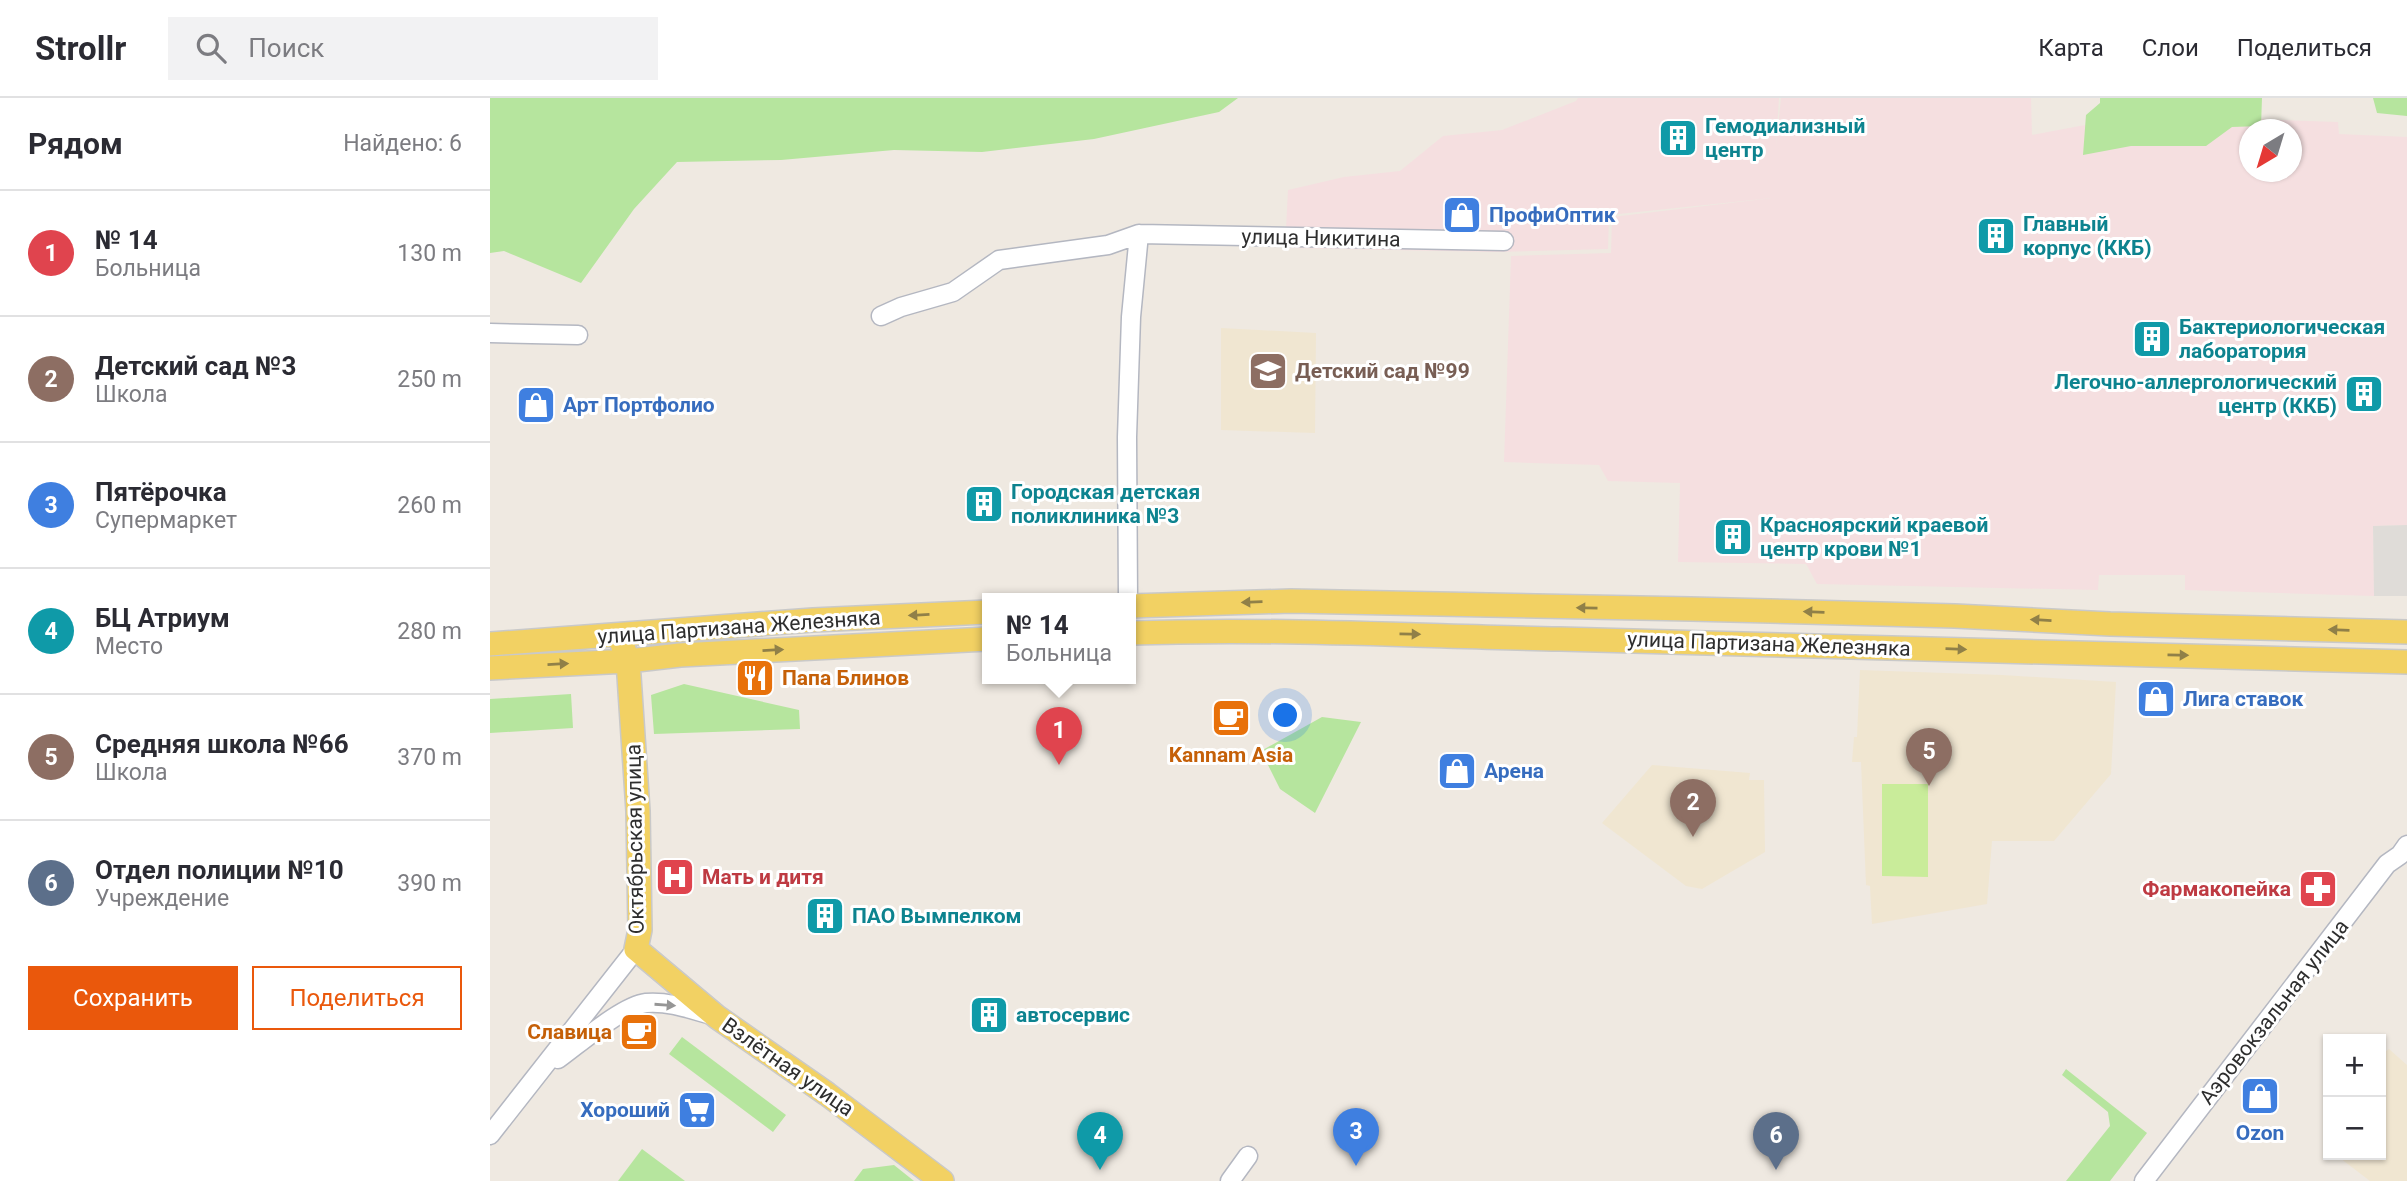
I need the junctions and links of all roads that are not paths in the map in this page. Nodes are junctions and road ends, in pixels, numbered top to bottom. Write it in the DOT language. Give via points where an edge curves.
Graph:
graph roads {
  1 [pos="1139,234"];
  2 [pos="1504,241"];
  3 [pos="881,316"];
  4 [pos="490,333"];
  5 [pos="578,335"];
  6 [pos="1128,593"];
  7 [pos="1291,601"];
  8 [pos="1369,603"];
  9 [pos="1136,606"];
  10 [pos="982,612"];
  11 [pos="2110,624"];
  12 [pos="1293,632"];
  13 [pos="2407,632"];
  14 [pos="1136,633"];
  15 [pos="1373,634"];
  16 [pos="618,635"];
  17 [pos="982,639"];
  18 [pos="490,644"];
  19 [pos="2110,655"];
  20 [pos="628,661"];
  21 [pos="2407,662"];
  22 [pos="490,668"];
  23 [pos="2407,845"];
  24 [pos="636,949"];
  25 [pos="717,1017"];
  26 [pos="544,1069"];
  27 [pos="490,1135"];
  28 [pos="1248,1156"];
  29 [pos="942,1181"];
  30 [pos="1230,1181"];
  31 [pos="2144,1181"];
  1 -- 2 [label="street, улица Никитина"];
  1 -- 3 [label="street, улица Никитина" via="1108,245 999,260 953,292"];
  1 -- 6 [label="street" via="1130,317"];
  4 -- 5 [label="street"];
  7 -- 8 [label="main road, улица Партизана Железняка"];
  7 -- 9 [label="main road, улица Партизана Железняка, one-way"];
  7 -- 12 [label="main road" via="1300,621"];
  11 -- 8 [label="main road, улица Партизана Железняка, one-way" via="1955,616"];
  8 -- 15 [label="main road" via="1361,621"];
  10 -- 16 [label="main road, улица Партизана Железняка, one-way"];
  13 -- 11 [label="main road, улица Партизана Железняка, one-way"];
  11 -- 19 [label="main road"];
  12 -- 14 [label="main road, улица Партизана Железняка"];
  12 -- 15 [label="main road, улица Партизана Железняка"];
  15 -- 19 [label="main road, улица Партизана Железняка, one-way"];
  16 -- 18 [label="main road, улица Партизана Железняка"];
  16 -- 20 [label="main road, Октябрьская улица"];
  20 -- 17 [label="main road, улица Партизана Железняка, one-way"];
  19 -- 21 [label="main road, улица Партизана Железняка, one-way"];
  22 -- 20 [label="main road, улица Партизана Железняка, one-way"];
  20 -- 24 [label="main road, Октябрьская улица" via="638,811 640,930"];
  23 -- 31 [label="street, Аэровокзальная улица" via="2387,864"];
  24 -- 25 [label="main road, Взлётная улица"];
  24 -- 26 [label="street, Октябрьская улица"];
  26 -- 25 [label="street, one-way" via="629,1008 674,1004"];
  25 -- 29 [label="main road, Взлётная улица"];
  26 -- 27 [label="street, Октябрьская улица"];
  28 -- 30 [label="street"];
}
